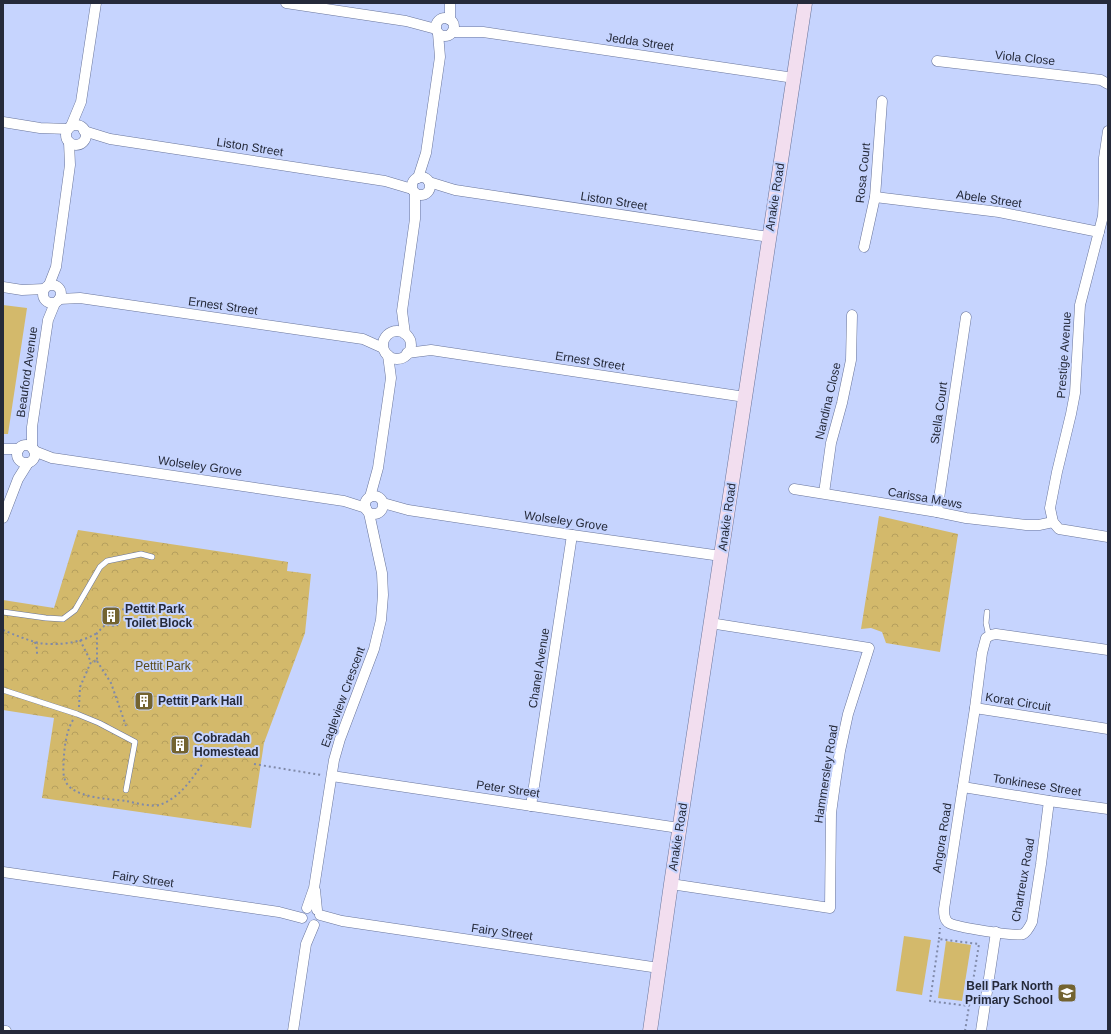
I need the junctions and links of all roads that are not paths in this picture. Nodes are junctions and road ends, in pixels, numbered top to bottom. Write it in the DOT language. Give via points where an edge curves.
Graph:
graph roads {
  1 [pos="95,3"];
  2 [pos="286,3"];
  3 [pos="447,3"];
  4 [pos="450,3"];
  5 [pos="805,3"];
  6 [pos="445,26"];
  7 [pos="937,61"];
  8 [pos="794,78"];
  9 [pos="1108,84"];
  10 [pos="882,101"];
  11 [pos="80,102"];
  12 [pos="3,122"];
  13 [pos="1108,131"];
  14 [pos="69,134"];
  15 [pos="83,136"];
  16 [pos="70,165"];
  17 [pos="421,186"];
  18 [pos="875,197"];
  19 [pos="1099,232"];
  20 [pos="769,237"];
  21 [pos="864,247"];
  22 [pos="3,287"];
  23 [pos="52,294"];
  24 [pos="402,311"];
  25 [pos="852,315"];
  26 [pos="966,317"];
  27 [pos="389,334"];
  28 [pos="407,337"];
  29 [pos="363,339"];
  30 [pos="431,350"];
  31 [pos="385,352"];
  32 [pos="404,356"];
  33 [pos="391,378"];
  34 [pos="745,397"];
  35 [pos="3,450"];
  36 [pos="26,454"];
  37 [pos="794,489"];
  38 [pos="824,493"];
  39 [pos="375,505"];
  40 [pos="937,512"];
  41 [pos="3,518"];
  42 [pos="1053,522"];
  43 [pos="572,535"];
  44 [pos="1108,536"];
  45 [pos="721,556"];
  46 [pos="152,557"];
  47 [pos="3,612"];
  48 [pos="987,612"];
  49 [pos="710,623"];
  50 [pos="989,637"];
  51 [pos="1108,650"];
  52 [pos="3,690"];
  53 [pos="975,708"];
  54 [pos="1108,729"];
  55 [pos="332,776"];
  56 [pos="963,787"];
  57 [pos="126,790"];
  58 [pos="1049,800"];
  59 [pos="531,806"];
  60 [pos="1108,809"];
  61 [pos="679,828"];
  62 [pos="3,872"];
  63 [pos="671,884"];
  64 [pos="311,916"];
  65 [pos="996,932"];
  66 [pos="659,968"];
  67 [pos="3,1030"];
  68 [pos="6,1031"];
  69 [pos="293,1031"];
  70 [pos="650,1031"];
  71 [pos="981,1031"];
  1 -- 11 [label="street, Beauford Avenue"];
  2 -- 6 [label="street, Jedda Street"];
  3 -- 6 [label="street"];
  4 -- 6 [label="street"];
  5 -- 8 [label="main road, Anakie Road"];
  6 -- 8 [label="street, Jedda Street"];
  6 -- 17 [label="street"];
  7 -- 9 [label="street, Viola Close" via="1101,80"];
  8 -- 20 [label="main road, Anakie Road"];
  10 -- 18 [label="street, Rosa Court"];
  11 -- 14 [label="street, Beauford Avenue"];
  11 -- 15 [label="street, Beauford Avenue"];
  12 -- 14 [label="street"];
  13 -- 19 [label="street, Prestige Avenue" via="1104,158 1103,216"];
  14 -- 15 [label="street" via="77,126"];
  14 -- 15 [label="street" via="74,145"];
  14 -- 16 [label="street, Beauford Avenue"];
  15 -- 16 [label="street, Beauford Avenue"];
  15 -- 17 [label="street, Liston Street"];
  16 -- 23 [label="street, Beauford Avenue"];
  17 -- 20 [label="street, Liston Street"];
  17 -- 24 [label="street"];
  18 -- 19 [label="street, Abele Street" via="1000,212"];
  18 -- 21 [label="street, Rosa Court"];
  19 -- 42 [label="street, Prestige Avenue" via="1080,305 1075,393 1056,472 1050,508"];
  20 -- 34 [label="main road, Anakie Road"];
  22 -- 23 [label="street, Ernest Street"];
  23 -- 29 [label="street, Ernest Street"];
  23 -- 36 [label="street, Beauford Avenue"];
  24 -- 27 [label="street"];
  24 -- 28 [label="street"];
  25 -- 38 [label="street, Nandina Close" via="851,360 831,443"];
  26 -- 40 [label="street, Stella Court"];
  27 -- 28 [label="street" via="396,331"];
  27 -- 29 [label="street, Ernest Street"];
  27 -- 31 [label="street" via="384,340"];
  28 -- 30 [label="street, Ernest Street"];
  28 -- 32 [label="street" via="410,349"];
  29 -- 31 [label="street, Ernest Street"];
  30 -- 32 [label="street, Ernest Street"];
  30 -- 34 [label="street, Ernest Street"];
  31 -- 32 [label="street" via="396,358"];
  31 -- 33 [label="street, Eagleview Crescent"];
  32 -- 33 [label="street, Eagleview Crescent"];
  33 -- 39 [label="street, Eagleview Crescent"];
  34 -- 45 [label="main road, Anakie Road"];
  35 -- 36 [label="street, Wolseley Grove"];
  36 -- 39 [label="street, Wolseley Grove"];
  36 -- 41 [label="street, Beauford Avenue"];
  37 -- 38 [label="street, Carissa Mews"];
  38 -- 40 [label="street, Carissa Mews"];
  39 -- 43 [label="street, Wolseley Grove"];
  39 -- 55 [label="street, Eagleview Crescent" via="375,539 382,573 381,620 374,649 340,739"];
  40 -- 42 [label="street, Carissa Mews" via="1026,525"];
  42 -- 44 [label="street" via="1059,529"];
  43 -- 45 [label="street, Wolseley Grove"];
  43 -- 59 [label="street, Chanel Avenue"];
  45 -- 49 [label="main road, Anakie Road"];
  46 -- 47 [label="lane" via="141,554 107,561 100,567 75,610 63,619"];
  48 -- 50 [label="lane"];
  49 -- 61 [label="main road, Anakie Road"];
  49 -- 63 [label="street, Hammersley Road" via="869,648 848,714 835,784 831,813 830,908"];
  50 -- 51 [label="street" via="996,634"];
  50 -- 53 [label="street, Korat Circuit" via="986,638 982,653"];
  52 -- 57 [label="lane" via="77,714 135,742"];
  53 -- 54 [label="street, Korat Circuit"];
  53 -- 56 [label="street, Angora Road"];
  55 -- 59 [label="street, Peter Street"];
  55 -- 64 [label="street, Eagleview Crescent"];
  56 -- 58 [label="street, Tonkinese Street"];
  56 -- 65 [label="street, Angora Road" via="944,915 948,922 953,924"];
  58 -- 60 [label="street, Tonkinese Street"];
  58 -- 65 [label="street, Chartreux Road" via="1032,922 1023,934"];
  59 -- 61 [label="street, Peter Street"];
  61 -- 63 [label="main road, Anakie Road"];
  62 -- 64 [label="street, Fairy Street"];
  63 -- 66 [label="main road, Anakie Road"];
  64 -- 66 [label="street, Fairy Street"];
  64 -- 69 [label="street, Eagleview Crescent"];
  65 -- 71 [label="street"];
  66 -- 70 [label="main road, Anakie Road"];
  67 -- 68 [label="street"];
}
